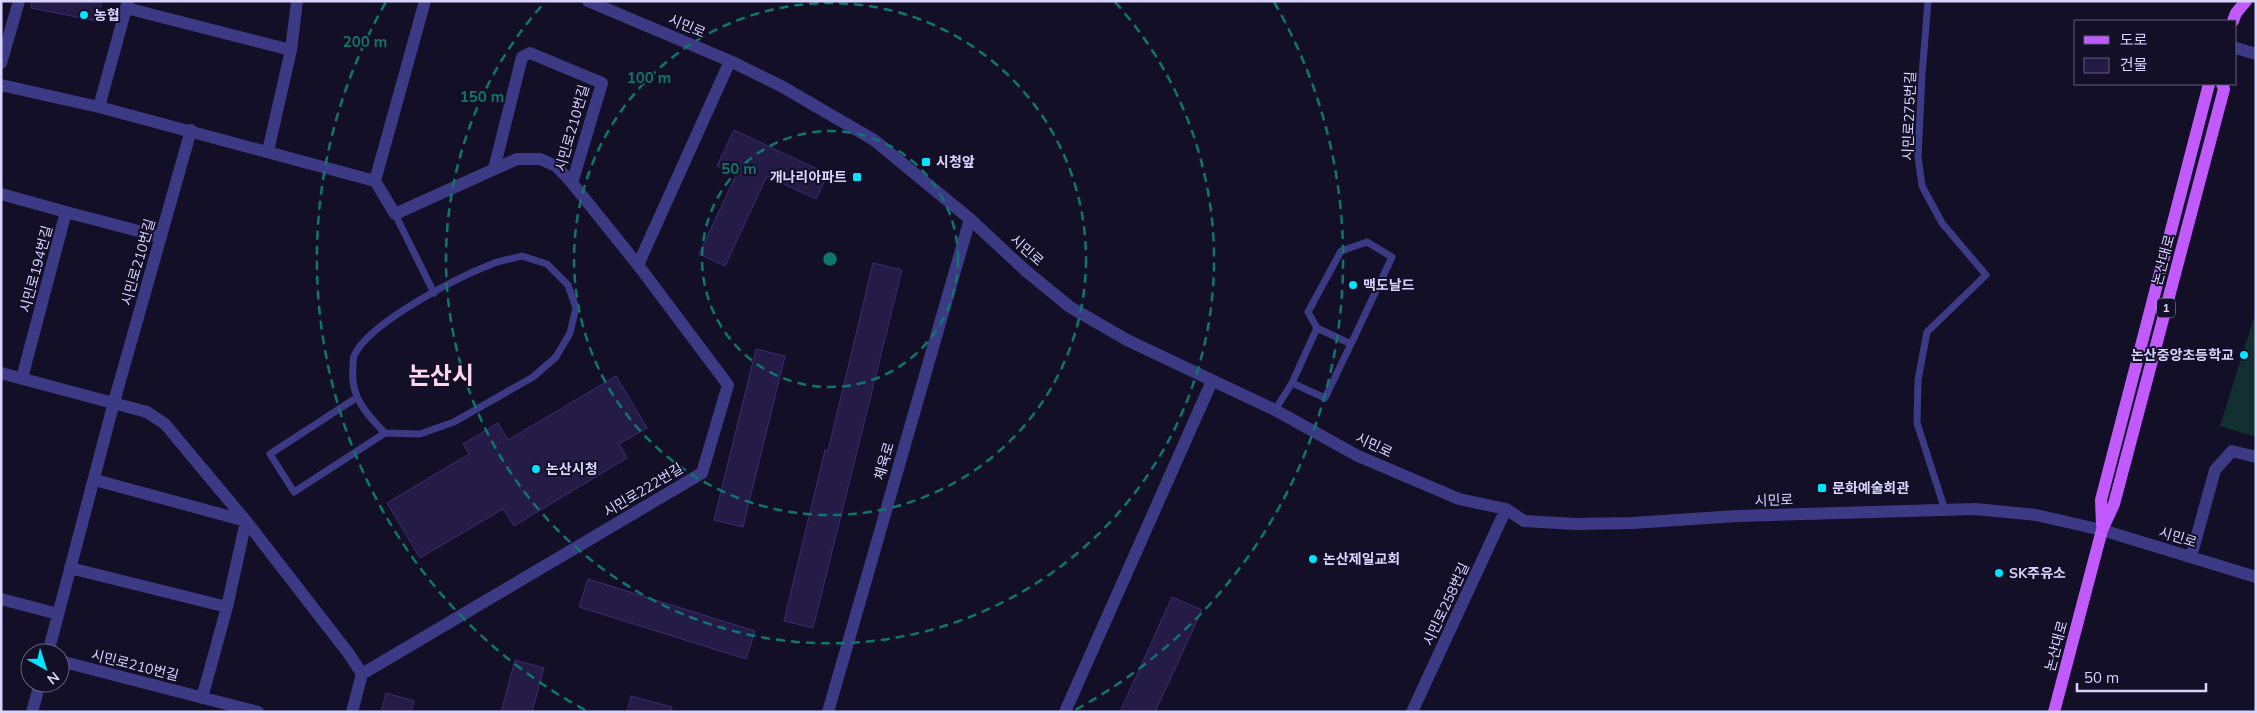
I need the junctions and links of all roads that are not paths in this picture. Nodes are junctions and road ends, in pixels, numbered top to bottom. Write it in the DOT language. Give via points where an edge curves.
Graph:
graph roads {
  1 [pos="19,1"];
  2 [pos="297,1"];
  3 [pos="425,1"];
  4 [pos="588,1"];
  5 [pos="1928,1"];
  6 [pos="2246,1"];
  7 [pos="127,4"];
  8 [pos="2234,12"];
  9 [pos="2237,48"];
  10 [pos="291,50"];
  11 [pos="2256,54"];
  12 [pos="730,61"];
  13 [pos="1,62"];
  14 [pos="1,85"];
  15 [pos="2209,85"];
  16 [pos="2222,85"];
  17 [pos="99,107"];
  18 [pos="190,130"];
  19 [pos="268,151"];
  20 [pos="494,169"];
  21 [pos="375,181"];
  22 [pos="572,183"];
  23 [pos="1,194"];
  24 [pos="66,212"];
  25 [pos="395,214"];
  26 [pos="970,219"];
  27 [pos="162,237"];
  28 [pos="638,265"];
  29 [pos="434,293"];
  30 [pos="1317,328"];
  31 [pos="1351,344"];
  32 [pos="1,373"];
  33 [pos="22,378"];
  34 [pos="1212,381"];
  35 [pos="1292,383"];
  36 [pos="356,398"];
  37 [pos="114,402"];
  38 [pos="1275,410"];
  39 [pos="385,433"];
  40 [pos="2256,457"];
  41 [pos="95,480"];
  42 [pos="1506,509"];
  43 [pos="1945,510"];
  44 [pos="246,520"];
  45 [pos="2102,530"];
  46 [pos="2191,557"];
  47 [pos="70,568"];
  48 [pos="2256,577"];
  49 [pos="1,599"];
  50 [pos="227,607"];
  51 [pos="58,614"];
  52 [pos="51,643"];
  53 [pos="70,664"];
  54 [pos="362,674"];
  55 [pos="37,693"];
  56 [pos="202,698"];
  57 [pos="32,712"];
  58 [pos="258,712"];
  59 [pos="352,712"];
  60 [pos="828,712"];
  61 [pos="1064,712"];
  62 [pos="1412,712"];
  63 [pos="2054,712"];
  1 -- 13 [label="street"];
  2 -- 10 [label="street"];
  3 -- 21 [label="street"];
  4 -- 12 [label="street, 시민로"];
  5 -- 43 [label="lane, 시민로275번길" via="1918,157 1922,186 1942,223 1986,275 1927,332 1918,380 1917,423"];
  6 -- 8 [label="main road"];
  7 -- 10 [label="street"];
  7 -- 17 [label="street"];
  9 -- 11 [label="street"];
  10 -- 19 [label="street"];
  12 -- 26 [label="street, 시민로" via="782,86 874,140"];
  12 -- 28 [label="street"];
  14 -- 17 [label="street"];
  15 -- 45 [label="main road, 논산대로 / 1" via="2101,500"];
  16 -- 45 [label="main road, 논산대로 / 1" via="2224,89 2114,504"];
  17 -- 18 [label="street"];
  18 -- 19 [label="street"];
  18 -- 27 [label="street, 시민로210번길"];
  19 -- 21 [label="street"];
  20 -- 22 [label="street" via="518,159 540,159 556,166"];
  20 -- 22 [label="street, 시민로210번길" via="522,57 530,53 602,83"];
  20 -- 25 [label="street"];
  21 -- 25 [label="street"];
  22 -- 28 [label="street, 시민로210번길"];
  23 -- 24 [label="street, 시민로194번길"];
  24 -- 27 [label="street"];
  24 -- 33 [label="street, 시민로194번길"];
  25 -- 29 [label="lane"];
  26 -- 34 [label="street, 시민로" via="1070,307 1127,340"];
  26 -- 60 [label="street, 체육로"];
  27 -- 37 [label="street, 시민로210번길"];
  28 -- 54 [label="street, 시민로222번길" via="728,385 702,473"];
  29 -- 36 [label="lane" via="403,309 374,331 354,356 351,381"];
  29 -- 39 [label="lane" via="493,263 522,256 547,264 568,285 576,308 570,333 556,357 533,378 454,422 420,434"];
  30 -- 31 [label="lane"];
  30 -- 31 [label="lane" via="1308,312 1341,251 1367,242 1392,257"];
  30 -- 35 [label="lane"];
  31 -- 35 [label="lane" via="1325,398"];
  32 -- 33 [label="street"];
  33 -- 37 [label="street"];
  34 -- 38 [label="street, 시민로"];
  34 -- 61 [label="street"];
  35 -- 38 [label="lane"];
  36 -- 39 [label="lane"];
  36 -- 39 [label="lane" via="270,454 294,492"];
  37 -- 41 [label="street, 시민로210번길"];
  37 -- 44 [label="street" via="147,412 165,424"];
  38 -- 42 [label="street, 시민로" via="1358,456 1450,495"];
  40 -- 46 [label="street" via="2232,451 2215,470"];
  41 -- 44 [label="street"];
  41 -- 47 [label="street, 시민로210번길"];
  42 -- 43 [label="street, 시민로" via="1524,521 1575,524"];
  42 -- 62 [label="street, 시민로258번길"];
  43 -- 45 [label="street, 시민로" via="1975,509 2036,515"];
  44 -- 50 [label="street"];
  44 -- 54 [label="street"];
  45 -- 46 [label="street, 시민로"];
  45 -- 63 [label="main road, 논산대로 / 1"];
  46 -- 48 [label="street, 시민로"];
  47 -- 50 [label="street"];
  47 -- 51 [label="street, 시민로210번길"];
  49 -- 51 [label="street"];
  50 -- 56 [label="street"];
  51 -- 52 [label="street, 시민로210번길"];
  53 -- 56 [label="street, 시민로210번길"];
  54 -- 59 [label="street"];
  55 -- 57 [label="street"];
  56 -- 58 [label="street, 시민로210번길"];
}
